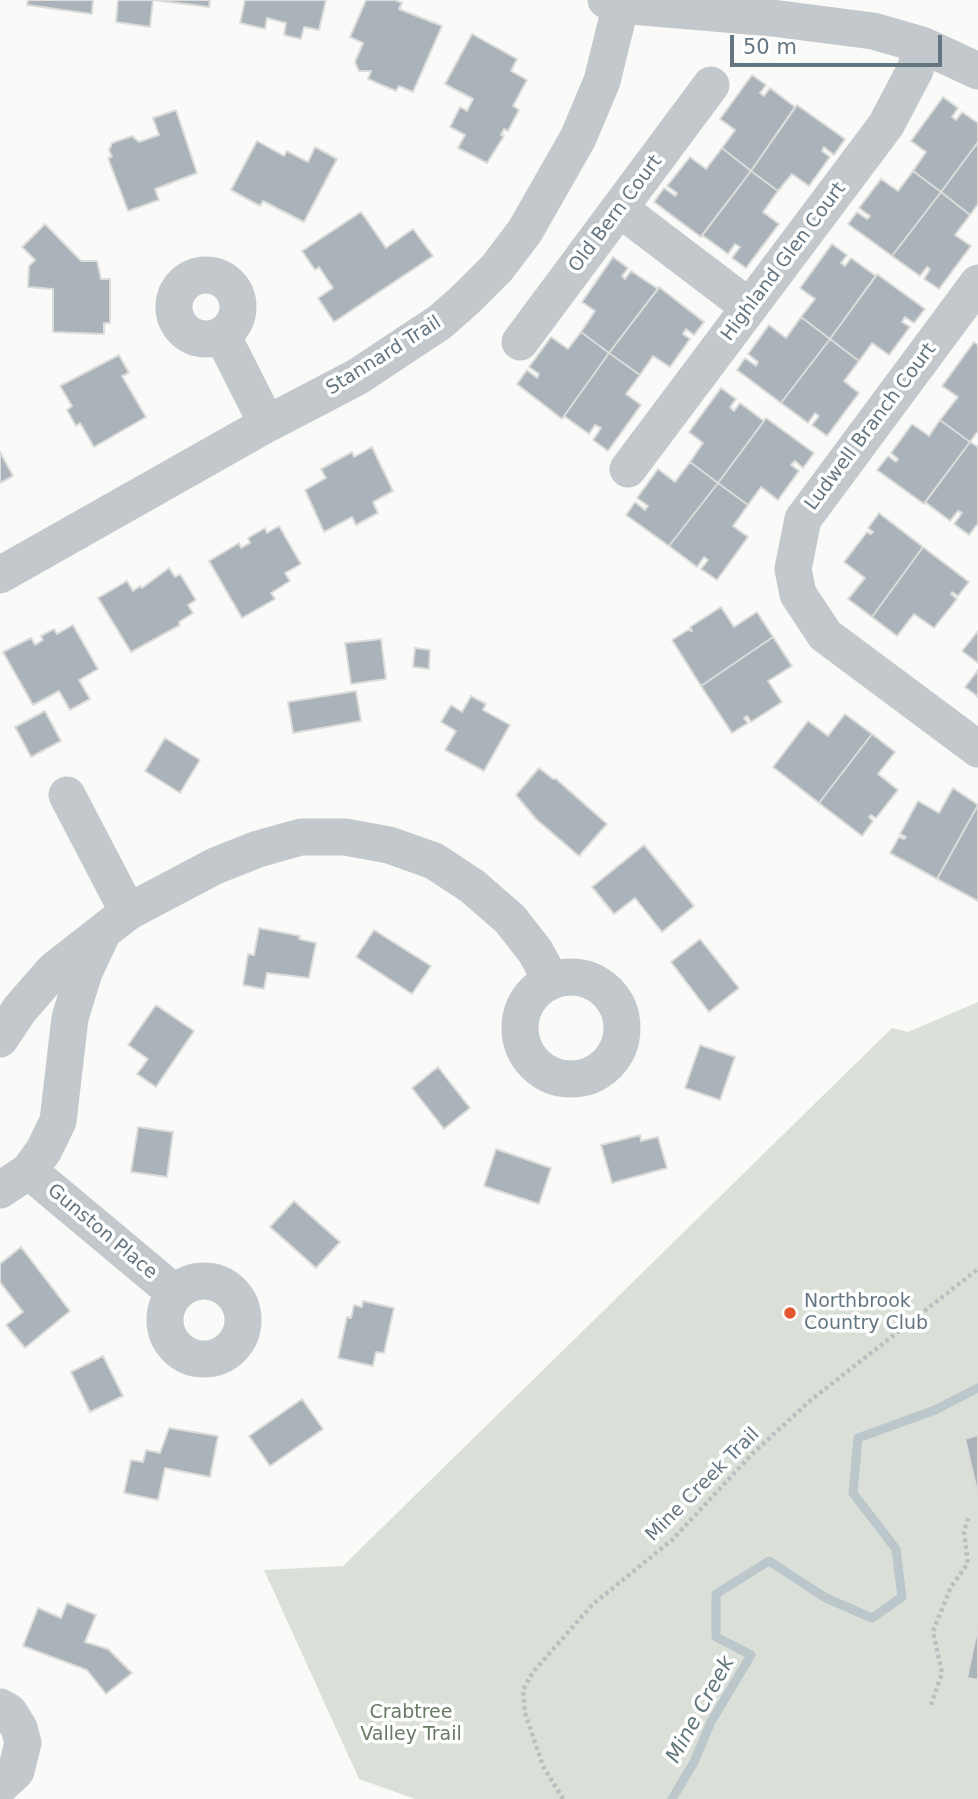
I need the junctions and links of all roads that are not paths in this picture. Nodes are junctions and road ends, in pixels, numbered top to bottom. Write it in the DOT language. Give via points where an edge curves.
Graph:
graph roads {
  1 [pos="616,2"];
  2 [pos="922,45"];
  3 [pos="978,71"];
  4 [pos="710,85"];
  5 [pos="620,209"];
  6 [pos="978,283"];
  7 [pos="750,307"];
  8 [pos="222,335"];
  9 [pos="520,342"];
  10 [pos="267,424"];
  11 [pos="628,469"];
  12 [pos="0,575"];
  13 [pos="978,750"];
  14 [pos="67,795"];
  15 [pos="116,920"];
  16 [pos="551,980"];
  17 [pos="0,1039"];
  18 [pos="14,1181"];
  19 [pos="175,1293"];
  20 [pos="0,1707"];
  21 [pos="0,1786"];
  1 -- 2 [label="street" via="824,23"];
  1 -- 10 [label="street, Stannard Trail" via="602,81 578,138 546,197 497,268 440,322 398,352"];
  2 -- 3 [label="street"];
  2 -- 7 [label="street, Highland Glen Court" via="891,117"];
  4 -- 5 [label="street, Old Bern Court"];
  5 -- 7 [label="street"];
  5 -- 9 [label="street, Old Bern Court"];
  6 -- 13 [label="street, Ludwell Branch Court" via="803,519 793,569 798,594 825,635"];
  7 -- 11 [label="street, Highland Glen Court"];
  8 -- 10 [label="street"];
  10 -- 12 [label="street, Stannard Trail"];
  14 -- 15 [label="street"];
  15 -- 16 [label="street" via="215,866 258,849 302,837 345,837 389,845 434,861 472,886 510,919"];
  15 -- 17 [label="street" via="54,970"];
  15 -- 18 [label="street" via="84,972 70,1018 58,1121 44,1150"];
  18 -- 19 [label="street, Gunston Place"];
  20 -- 21 [label="street" via="14,1720 23,1743 16,1771"];
}
